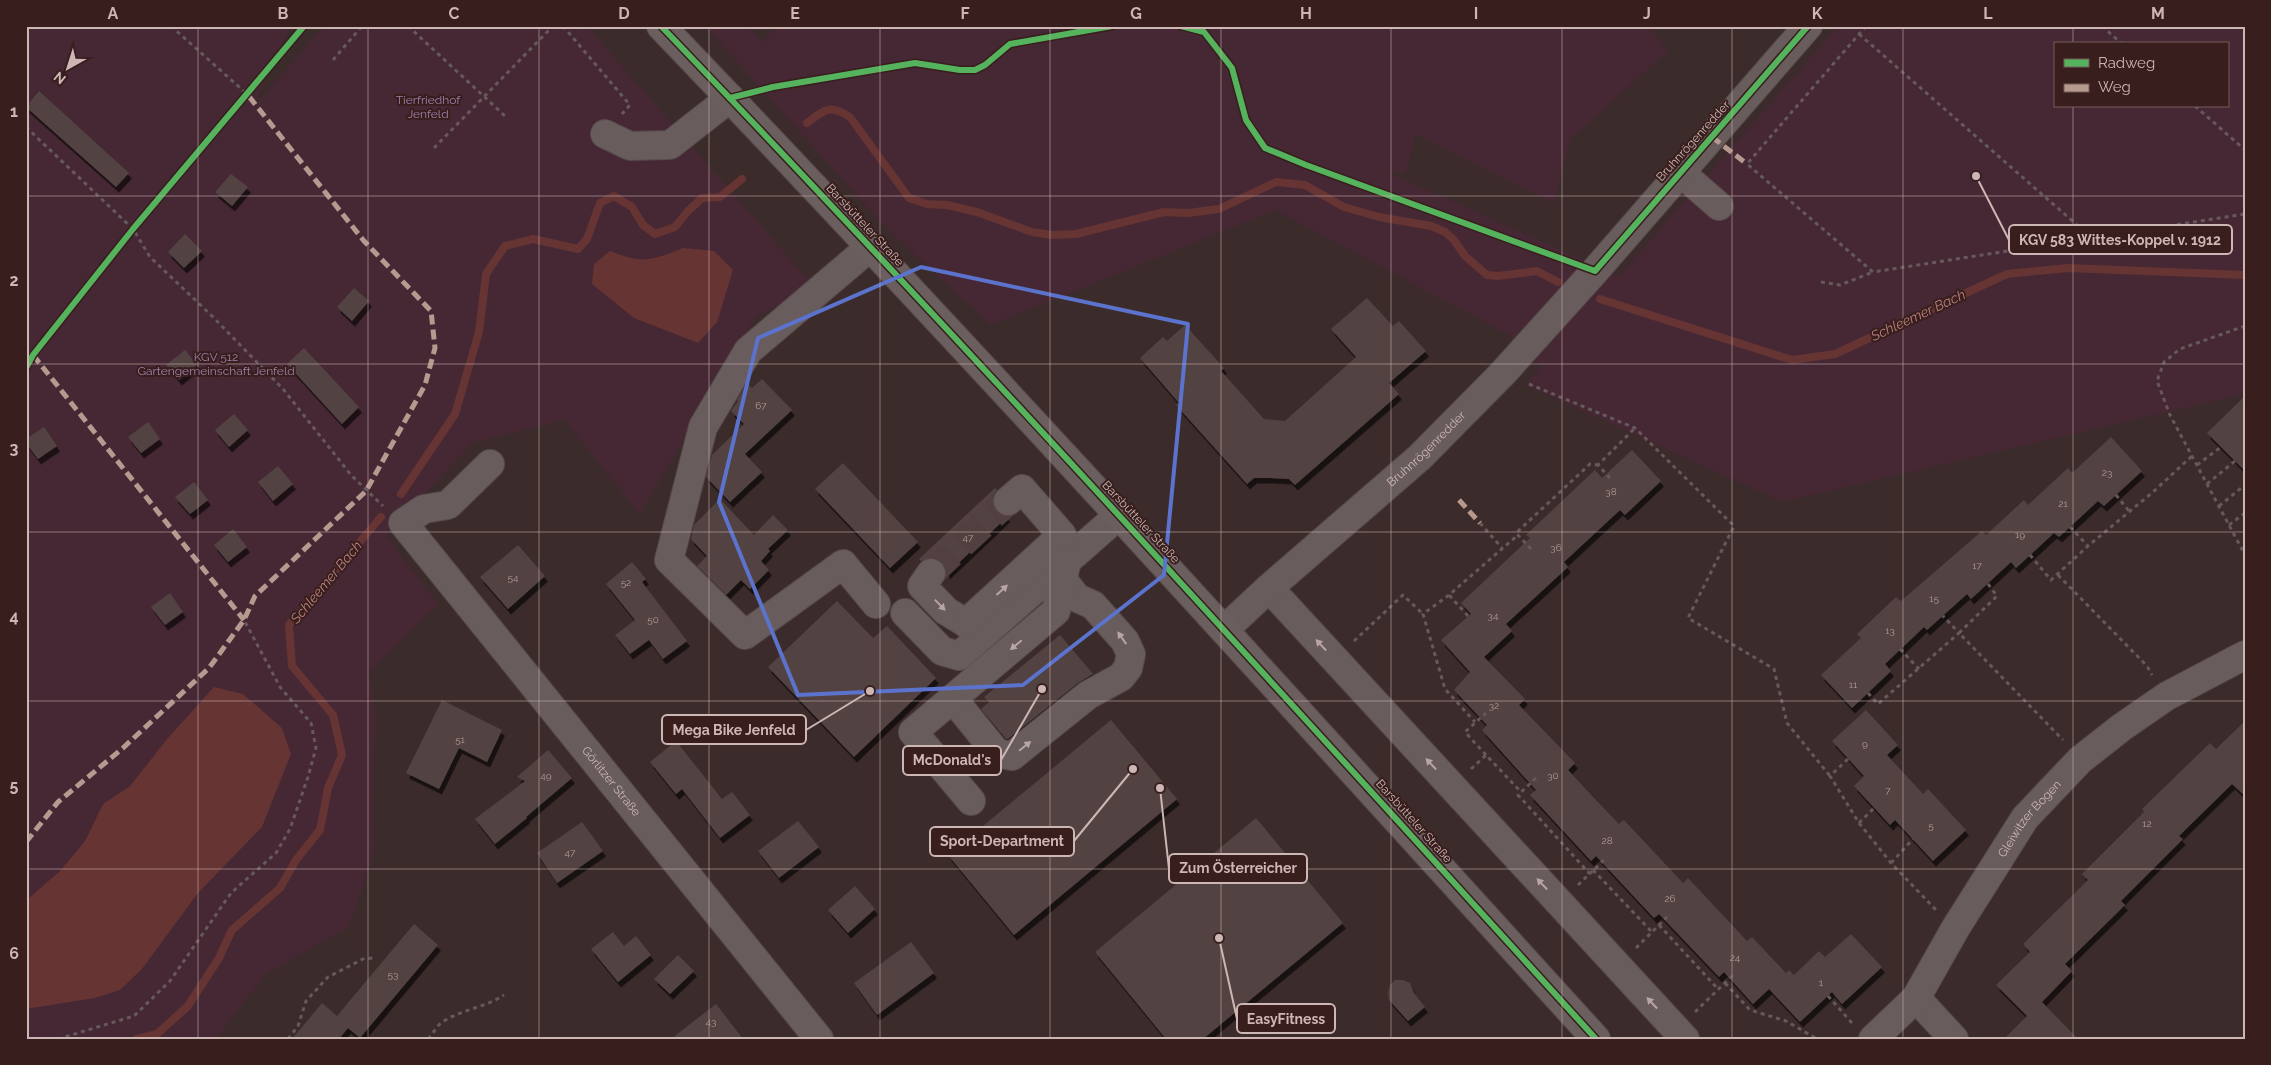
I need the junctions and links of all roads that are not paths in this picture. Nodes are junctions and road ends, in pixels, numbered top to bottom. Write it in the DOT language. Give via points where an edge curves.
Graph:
graph roads {
  1 [pos="661,26"];
  2 [pos="1808,26"];
  3 [pos="730,98"];
  4 [pos="605,134"];
  5 [pos="1680,172"];
  6 [pos="1720,206"];
  7 [pos="870,247"];
  8 [pos="490,464"];
  9 [pos="1008,501"];
  10 [pos="1119,515"];
  11 [pos="1065,570"];
  12 [pos="931,573"];
  13 [pos="1269,588"];
  14 [pos="876,604"];
  15 [pos="905,613"];
  16 [pos="1225,629"];
  17 [pos="974,630"];
  18 [pos="2245,655"];
  19 [pos="952,699"];
  20 [pos="971,801"];
  21 [pos="1916,998"];
  22 [pos="1863,1032"];
  23 [pos="1681,1034"];
  24 [pos="819,1039"];
  25 [pos="1596,1039"];
  26 [pos="1954,1039"];
  1 -- 3 [label="main road, Barsbütteler Straße"];
  2 -- 5 [label="street, Bruhnrögenredder"];
  3 -- 4 [label="street" via="670,145 630,146"];
  3 -- 7 [label="main road, Barsbütteler Straße"];
  5 -- 6 [label="street"];
  5 -- 13 [label="street, Bruhnrögenredder" via="1503,373 1420,457"];
  7 -- 10 [label="main road, Barsbütteler Straße"];
  7 -- 14 [label="street" via="748,351 702,427 669,560 744,635 843,564"];
  8 -- 24 [label="street, Görlitzer Straße" via="448,505 424,509 402,523"];
  17 -- 9 [label="street, one-way" via="1062,535 1022,489"];
  10 -- 11 [label="street"];
  10 -- 16 [label="main road, Barsbütteler Straße"];
  11 -- 17 [label="street"];
  11 -- 19 [label="street, one-way" via="1056,611"];
  19 -- 11 [label="street, one-way" via="998,753 1012,756 1088,695 1121,676 1128,668 1131,654 1125,641 1093,605 1077,598"];
  12 -- 17 [label="street, one-way" via="922,586 946,611"];
  13 -- 16 [label="street, Bruhnrögenredder"];
  23 -- 13 [label="street, one-way"];
  15 -- 17 [label="street" via="942,651 959,656"];
  16 -- 25 [label="main road, Barsbütteler Straße"];
  18 -- 21 [label="street, Gleiwitzer Bogen" via="2167,696 2122,727 2080,760 2024,818"];
  19 -- 20 [label="street" via="913,732"];
  21 -- 22 [label="street, Gleiwitzer Bogen"];
  21 -- 26 [label="street"];
}
